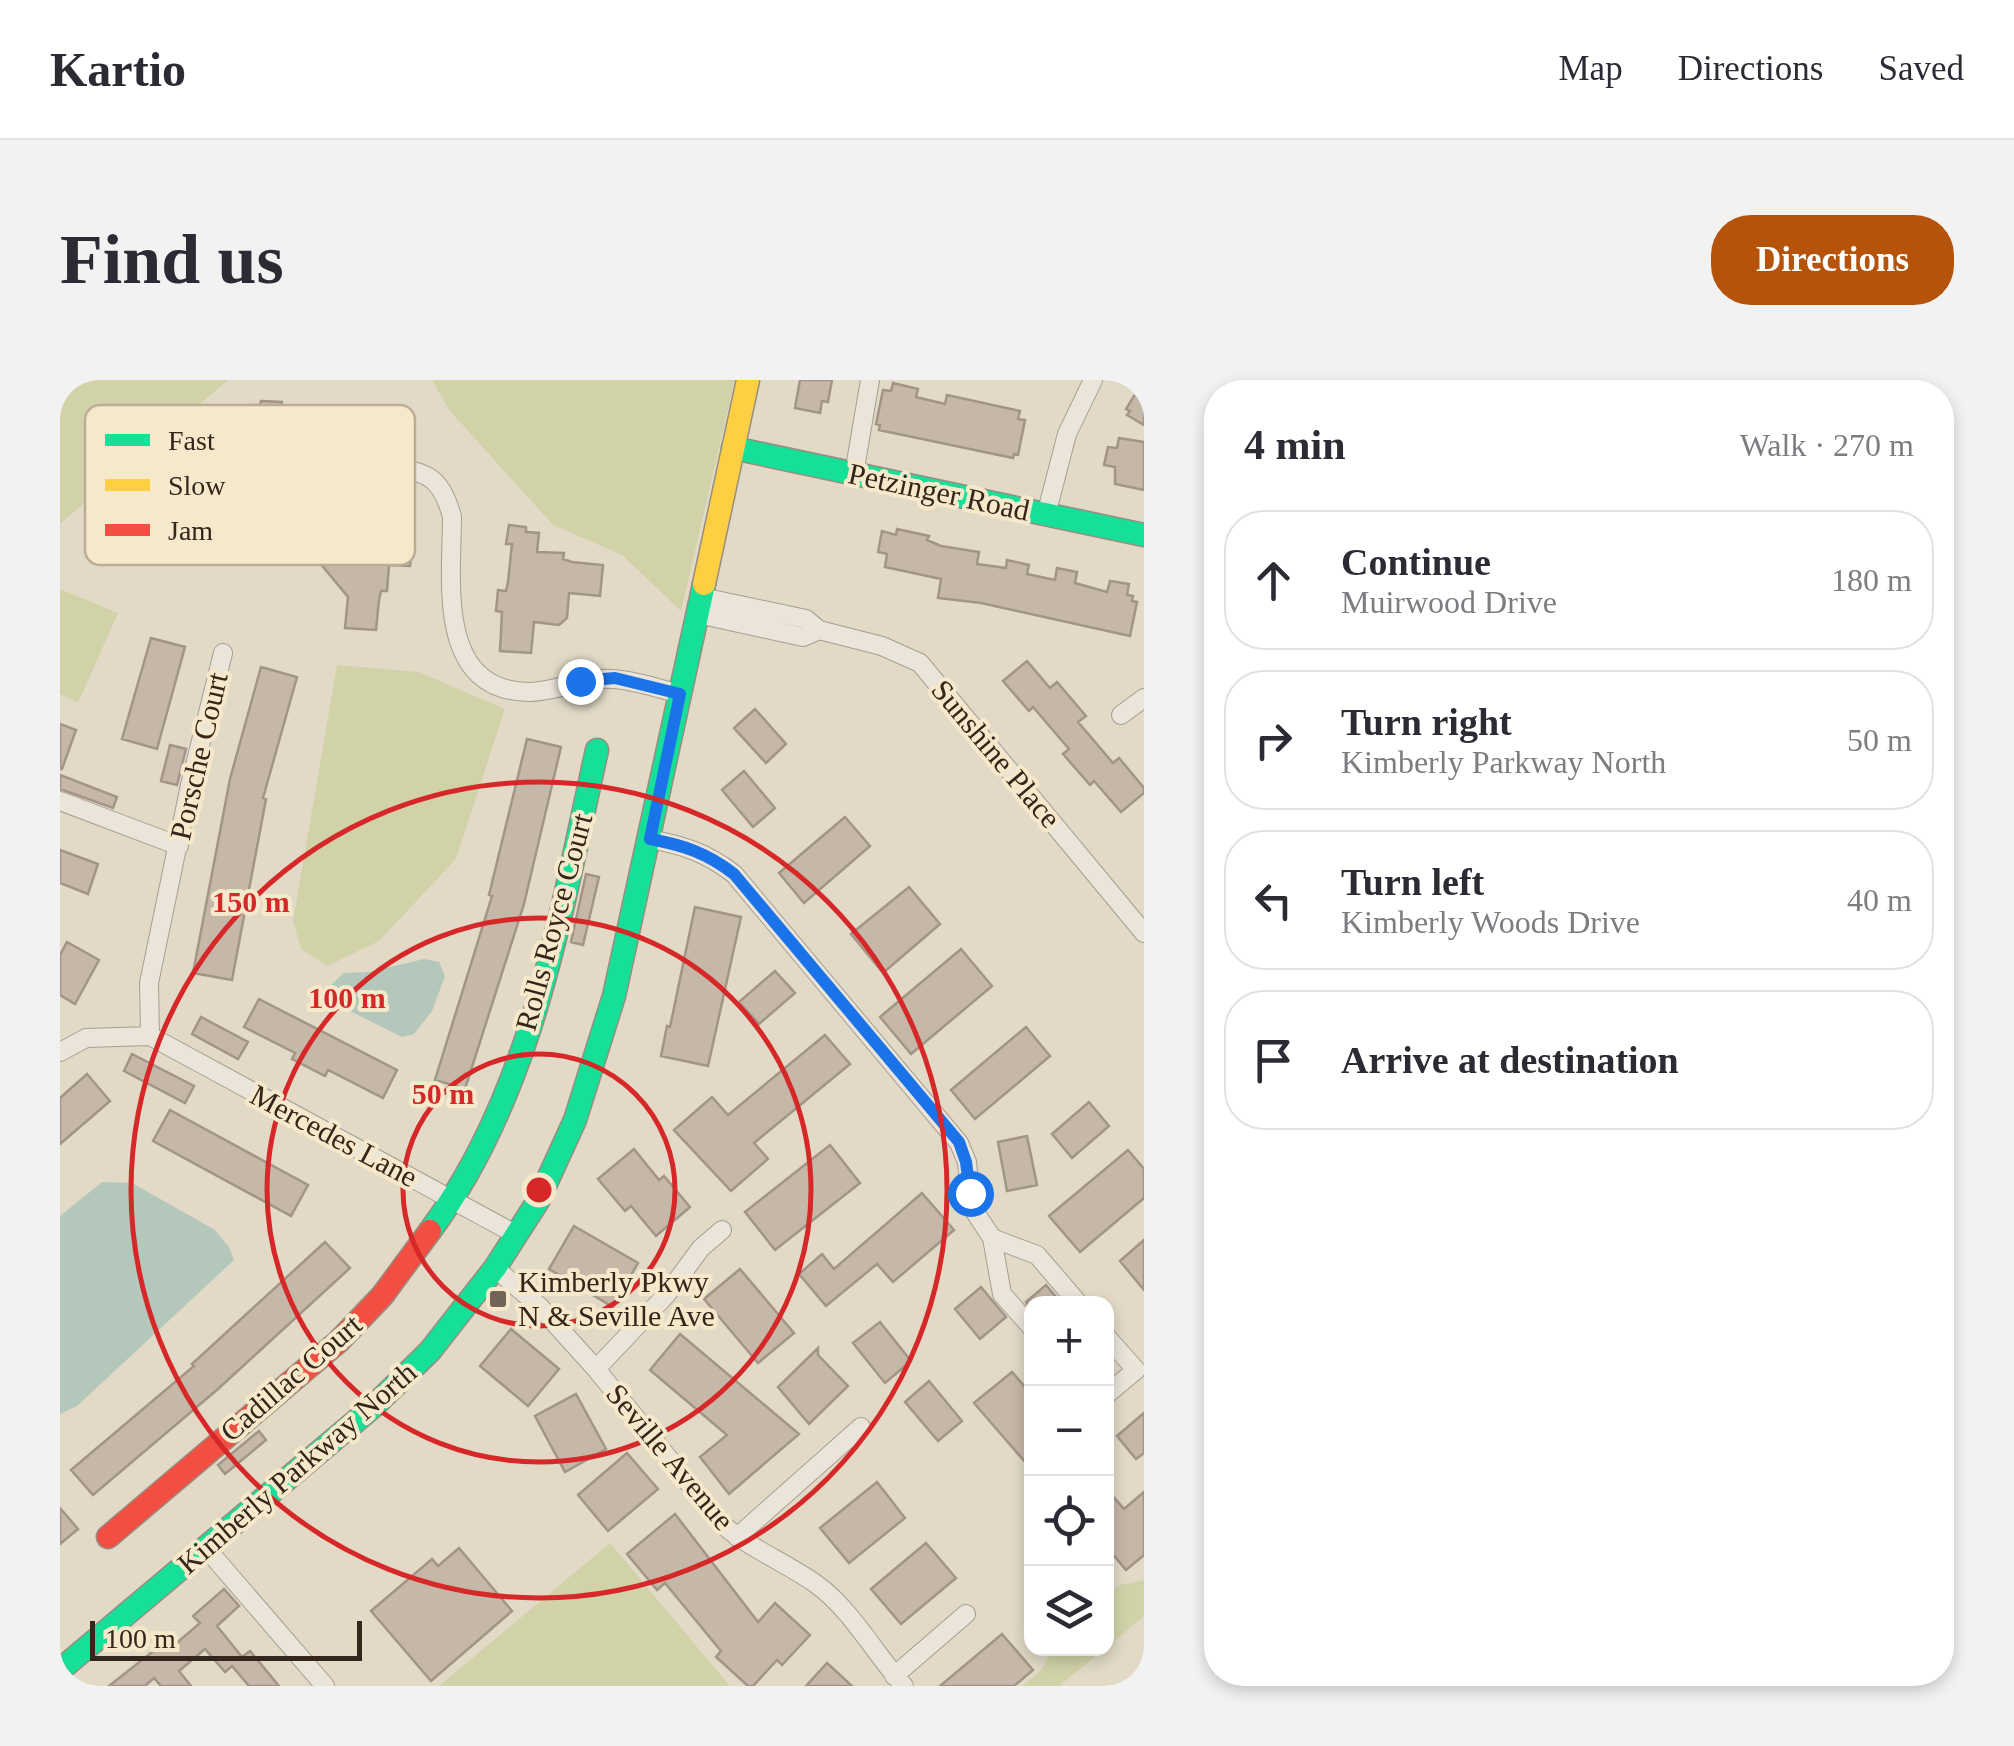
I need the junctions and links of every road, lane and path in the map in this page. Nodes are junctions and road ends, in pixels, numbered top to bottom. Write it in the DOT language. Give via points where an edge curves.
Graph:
graph roads {
  1 [pos="748,380"];
  2 [pos="870,380"];
  3 [pos="1093,380"];
  4 [pos="733,448"];
  5 [pos="415,472"];
  6 [pos="854,474"];
  7 [pos="1046,515"];
  8 [pos="1144,536"];
  9 [pos="700,605"];
  10 [pos="223,653"];
  11 [pos="680,694"];
  12 [pos="1144,698"];
  13 [pos="1121,715"];
  14 [pos="597,750"];
  15 [pos="60,801"];
  16 [pos="650,839"];
  17 [pos="179,846"];
  18 [pos="1142,928"];
  19 [pos="150,1036"];
  20 [pos="60,1052"];
  21 [pos="453,1200"];
  22 [pos="722,1230"];
  23 [pos="518,1235"];
  24 [pos="992,1238"];
  25 [pos="496,1268"];
  26 [pos="1071,1296"];
  27 [pos="1024,1319"];
  28 [pos="1114,1345"];
  29 [pos="596,1370"];
  30 [pos="1114,1388"];
  31 [pos="861,1427"];
  32 [pos="108,1536"];
  33 [pos="737,1538"];
  34 [pos="206,1548"];
  35 [pos="966,1614"];
  36 [pos="60,1670"];
  37 [pos="899,1681"];
  38 [pos="325,1686"];
  1 -- 4 [label="street, Kimberly Parkway North"];
  2 -- 6 [label="street"];
  3 -- 7 [label="street" via="1067,434"];
  4 -- 6 [label="street, Petzinger Road"];
  4 -- 9 [label="street, Kimberly Parkway North"];
  5 -- 11 [label="street" via="439,484 448,500 453,626 458,646 484,677 528,692 615,678"];
  6 -- 7 [label="street, Petzinger Road"];
  7 -- 8 [label="street, Petzinger Road"];
  9 -- 11 [label="street, Kimberly Parkway North"];
  9 -- 18 [label="street, Sunshine Place" via="806,618 819,630 920,664"];
  10 -- 17 [label="street, Porsche Court"];
  11 -- 16 [label="street, Kimberly Parkway North"];
  12 -- 13 [label="street"];
  14 -- 21 [label="street, Rolls Royce Court" via="545,982 490,1132"];
  15 -- 17 [label="street"];
  16 -- 23 [label="street, Kimberly Parkway North" via="614,996 574,1120"];
  16 -- 24 [label="street" via="711,856 734,874 959,1142 971,1206"];
  17 -- 19 [label="street, Porsche Court" via="149,983"];
  19 -- 20 [label="street" via="86,1038"];
  19 -- 21 [label="street, Mercedes Lane"];
  21 -- 23 [label="street, Mercedes Lane"];
  21 -- 32 [label="street, Cadillac Court" via="382,1296 338,1342"];
  22 -- 29 [label="street"];
  23 -- 25 [label="street, Kimberly Parkway North"];
  24 -- 26 [label="street" via="1037,1255"];
  24 -- 27 [label="street" via="1002,1294"];
  25 -- 29 [label="street, Seville Avenue"];
  25 -- 34 [label="street, Kimberly Parkway North" via="388,1392"];
  28 -- 30 [label="street" via="1136,1370"];
  29 -- 33 [label="street, Seville Avenue"];
  31 -- 33 [label="street"];
  33 -- 37 [label="street, Seville Avenue" via="817,1584"];
  34 -- 36 [label="street, Kimberly Parkway North"];
  34 -- 38 [label="street"];
  35 -- 37 [label="street, Seville Avenue"];
}
